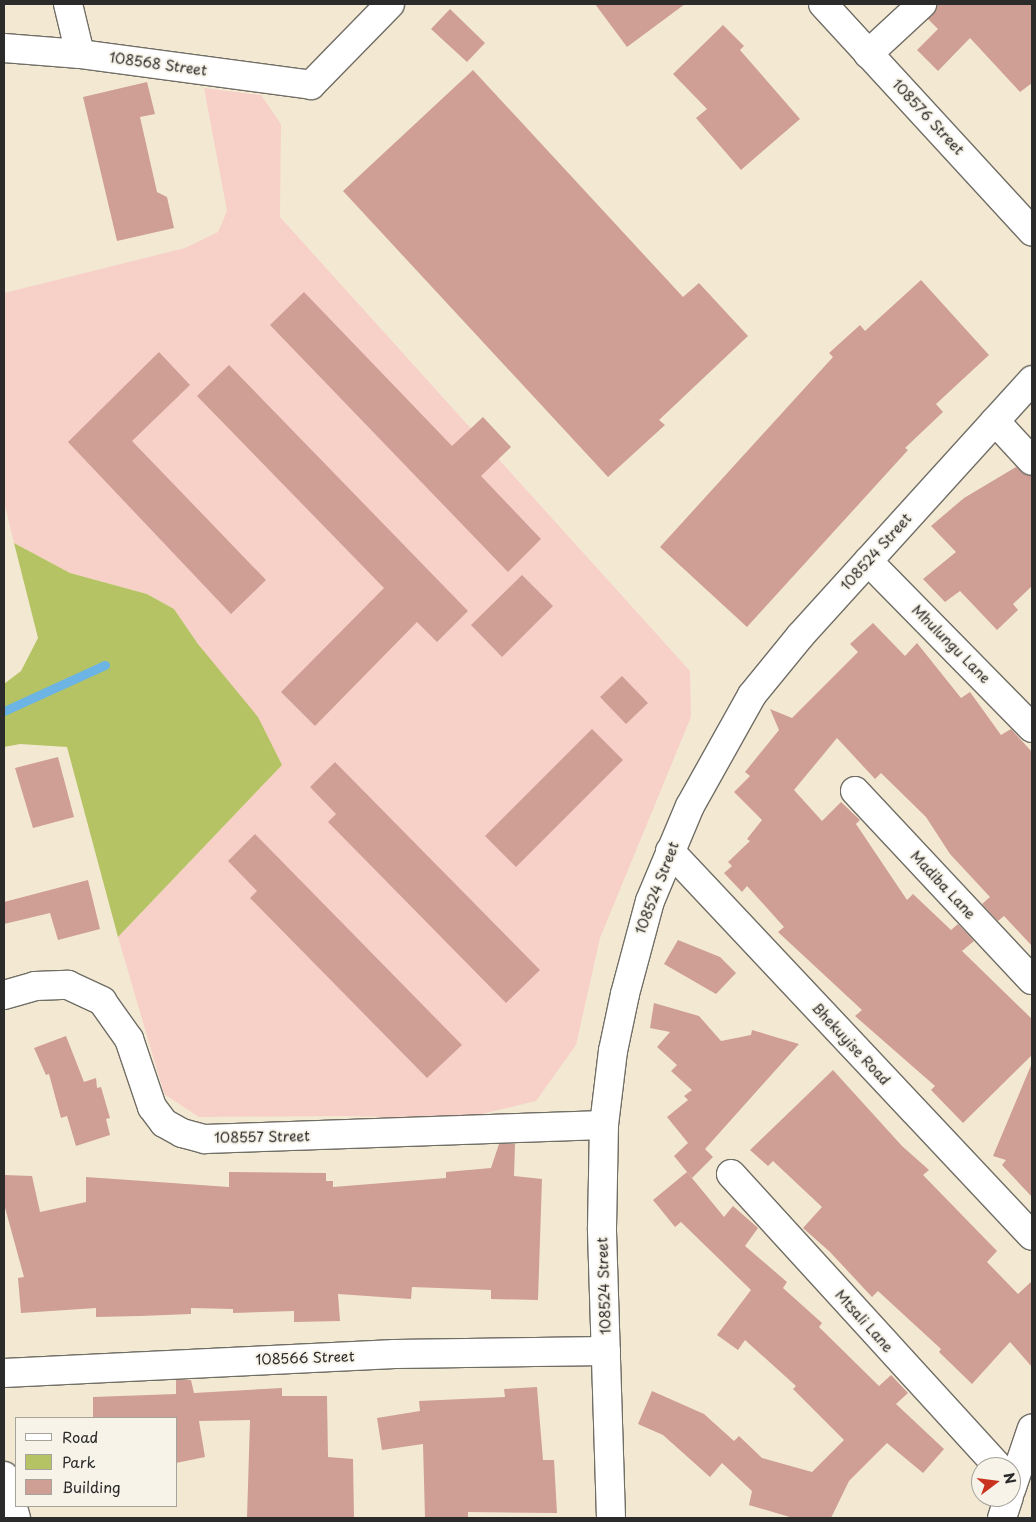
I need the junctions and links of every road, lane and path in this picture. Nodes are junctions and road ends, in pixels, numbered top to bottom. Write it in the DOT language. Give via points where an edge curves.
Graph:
graph roads {
  1 [pos="68,4"];
  2 [pos="390,4"];
  3 [pos="823,4"];
  4 [pos="922,4"];
  5 [pos="4,48"];
  6 [pos="80,54"];
  7 [pos="868,54"];
  8 [pos="1032,231"];
  9 [pos="1032,380"];
  10 [pos="995,421"];
  11 [pos="1032,461"];
  12 [pos="868,561"];
  13 [pos="1032,728"];
  14 [pos="855,791"];
  15 [pos="670,852"];
  16 [pos="1032,980"];
  17 [pos="4,996"];
  18 [pos="604,1125"];
  19 [pos="731,1174"];
  20 [pos="1032,1236"];
  21 [pos="606,1351"];
  22 [pos="4,1373"];
  23 [pos="1032,1428"];
  24 [pos="986,1457"];
  25 [pos="1020,1457"];
  26 [pos="4,1476"];
  27 [pos="16,1518"];
  28 [pos="611,1518"];
  1 -- 6 [label="street"];
  2 -- 6 [label="street, 108568 Street" via="311,85"];
  3 -- 7 [label="street, 108576 Street"];
  4 -- 7 [label="street"];
  5 -- 6 [label="street, 108568 Street"];
  7 -- 8 [label="street, 108576 Street"];
  9 -- 10 [label="street, 108524 Street"];
  10 -- 11 [label="street"];
  10 -- 12 [label="street, 108524 Street"];
  12 -- 13 [label="street, Mhulungu Lane"];
  12 -- 15 [label="street, 108524 Street" via="752,695 690,806"];
  14 -- 16 [label="street, Madiba Lane"];
  15 -- 18 [label="street, 108524 Street" via="639,934 624,994"];
  15 -- 20 [label="street, Bhekuyise Road"];
  17 -- 18 [label="street, 108557 Street" via="35,986 68,985 102,1001 129,1039 156,1112 164,1123 182,1133 205,1139"];
  18 -- 21 [label="street, 108524 Street" via="602,1228"];
  19 -- 24 [label="street, Mtsali Lane"];
  21 -- 22 [label="street, 108566 Street" via="395,1354"];
  21 -- 28 [label="street, 108524 Street"];
  23 -- 25 [label="street"];
  26 -- 27 [label="street"];
}
